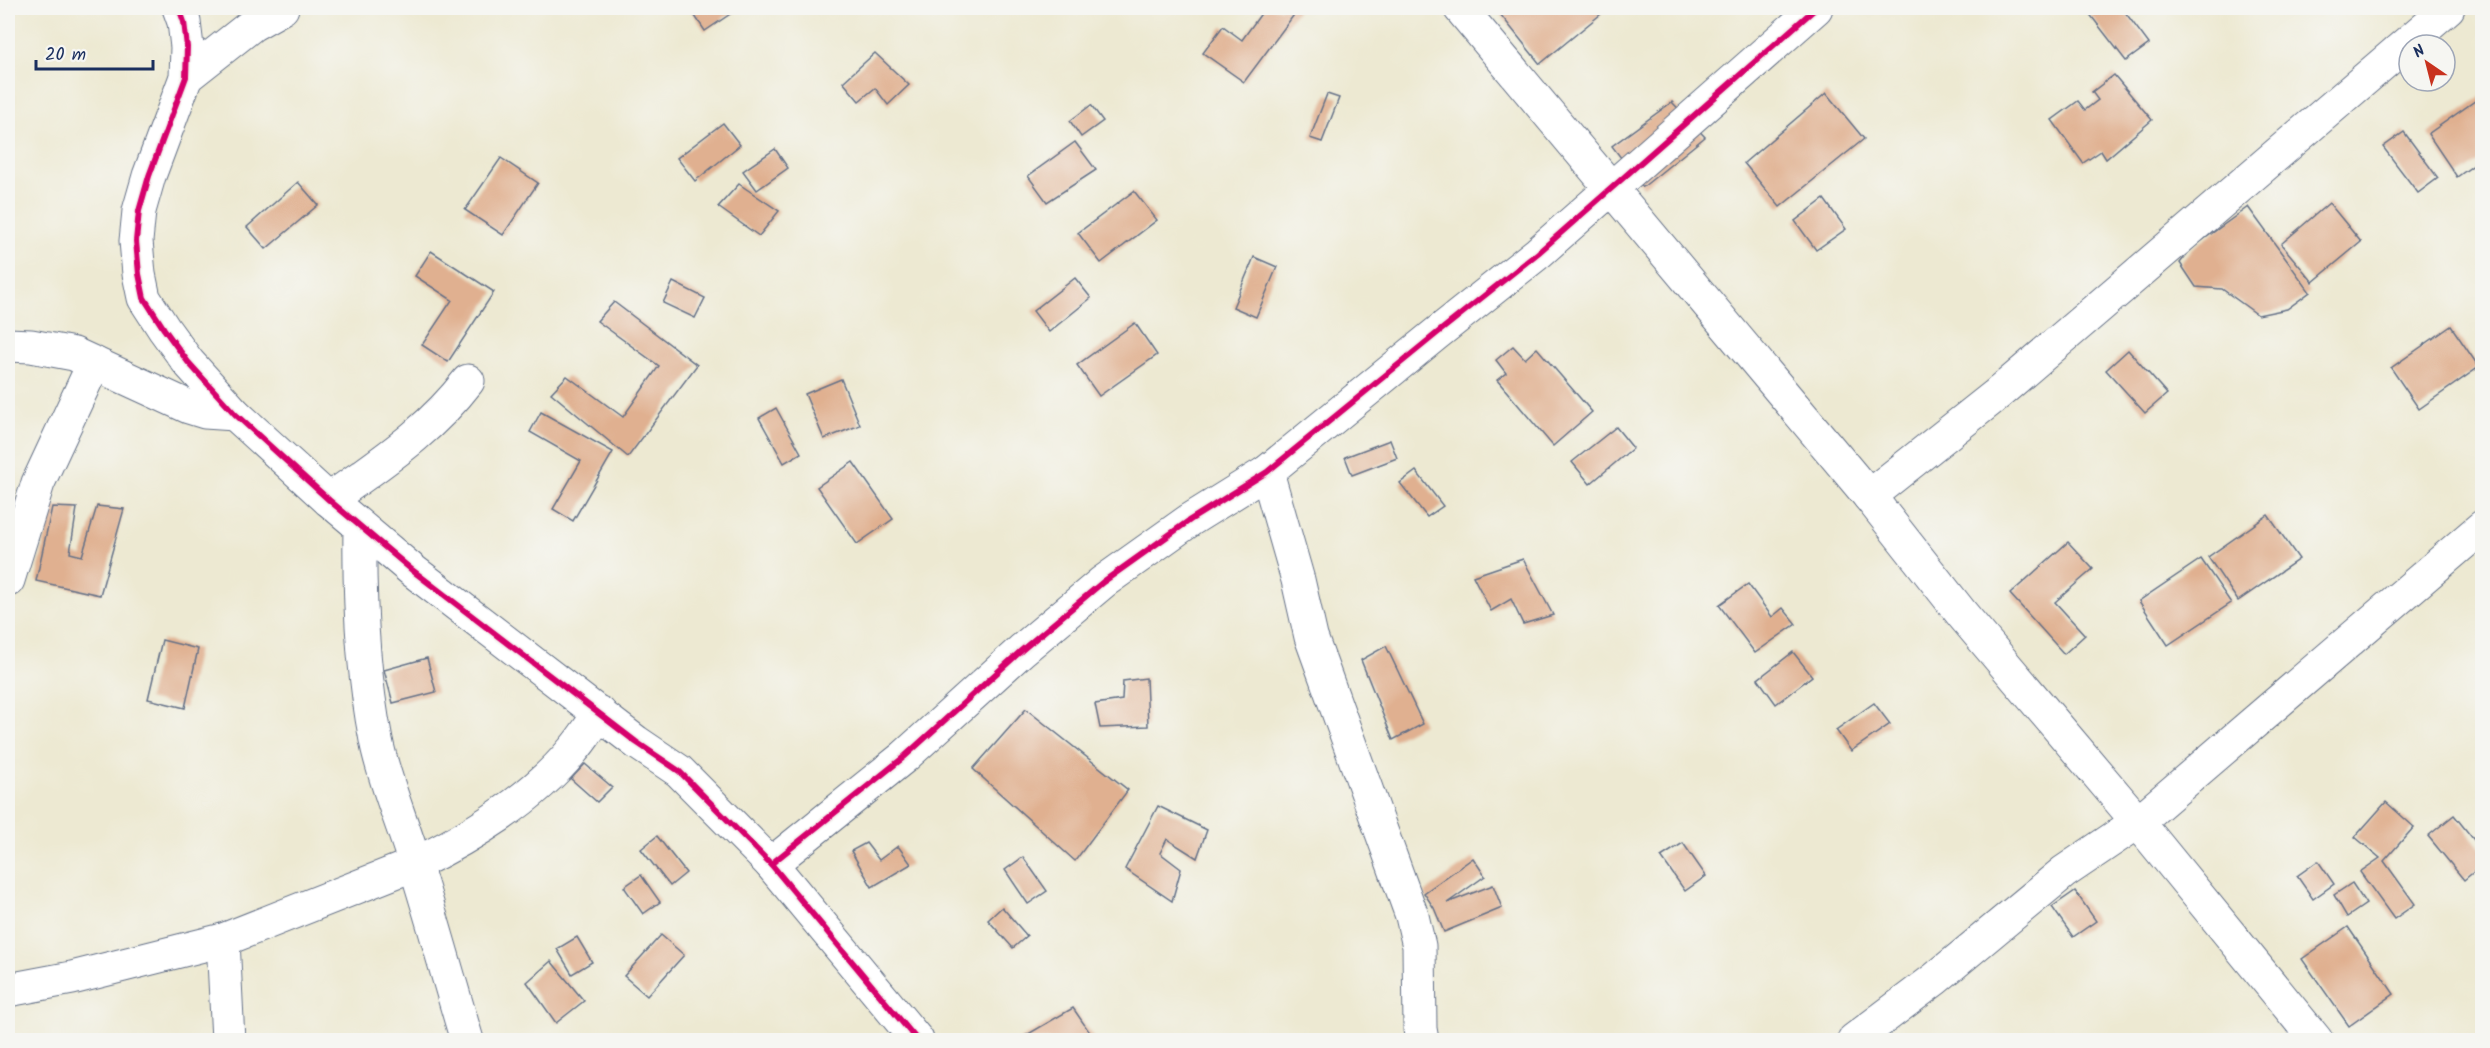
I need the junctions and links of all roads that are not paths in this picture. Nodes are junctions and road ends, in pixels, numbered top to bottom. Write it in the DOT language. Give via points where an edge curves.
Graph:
graph roads {
  1 [pos="179,8"];
  2 [pos="282,8"];
  3 [pos="1460,8"];
  4 [pos="1816,8"];
  5 [pos="2448,8"];
  6 [pos="186,77"];
  7 [pos="1611,186"];
  8 [pos="8,345"];
  9 [pos="94,363"];
  10 [pos="468,381"];
  11 [pos="235,414"];
  12 [pos="1267,472"];
  13 [pos="1869,496"];
  14 [pos="329,500"];
  15 [pos="360,527"];
  16 [pos="2482,527"];
  17 [pos="8,580"];
  18 [pos="600,712"];
  19 [pos="2138,822"];
  20 [pos="415,864"];
  21 [pos="771,864"];
  22 [pos="223,940"];
  23 [pos="8,990"];
  24 [pos="228,1041"];
  25 [pos="467,1041"];
  26 [pos="917,1041"];
  27 [pos="1422,1041"];
  28 [pos="1854,1041"];
  29 [pos="2316,1041"];
  1 -- 6 [label="street" via="186,39"];
  2 -- 6 [label="street" via="252,25"];
  3 -- 7 [label="street"];
  4 -- 7 [label="street"];
  5 -- 13 [label="street" via="1995,396"];
  6 -- 11 [label="street" via="139,211 139,274 144,298 164,329"];
  7 -- 12 [label="street" via="1538,253"];
  7 -- 13 [label="street"];
  8 -- 9 [label="street" via="59,350"];
  9 -- 11 [label="street" via="189,407"];
  9 -- 17 [label="street" via="38,483"];
  10 -- 14 [label="street" via="430,425"];
  11 -- 14 [label="street"];
  12 -- 21 [label="street" via="1190,520 1103,582 904,757"];
  12 -- 27 [label="street" via="1311,637 1412,916 1419,946"];
  13 -- 19 [label="street" via="1962,614"];
  14 -- 15 [label="street"];
  15 -- 18 [label="street"];
  15 -- 20 [label="street" via="360,586 371,711 382,767"];
  16 -- 19 [label="street"];
  18 -- 20 [label="street" via="573,751 546,778 499,816"];
  18 -- 21 [label="street" via="679,771"];
  19 -- 28 [label="street" via="2064,872"];
  19 -- 29 [label="street"];
  20 -- 22 [label="street"];
  20 -- 25 [label="street"];
  21 -- 26 [label="street"];
  22 -- 23 [label="street"];
  22 -- 24 [label="street"];
}
